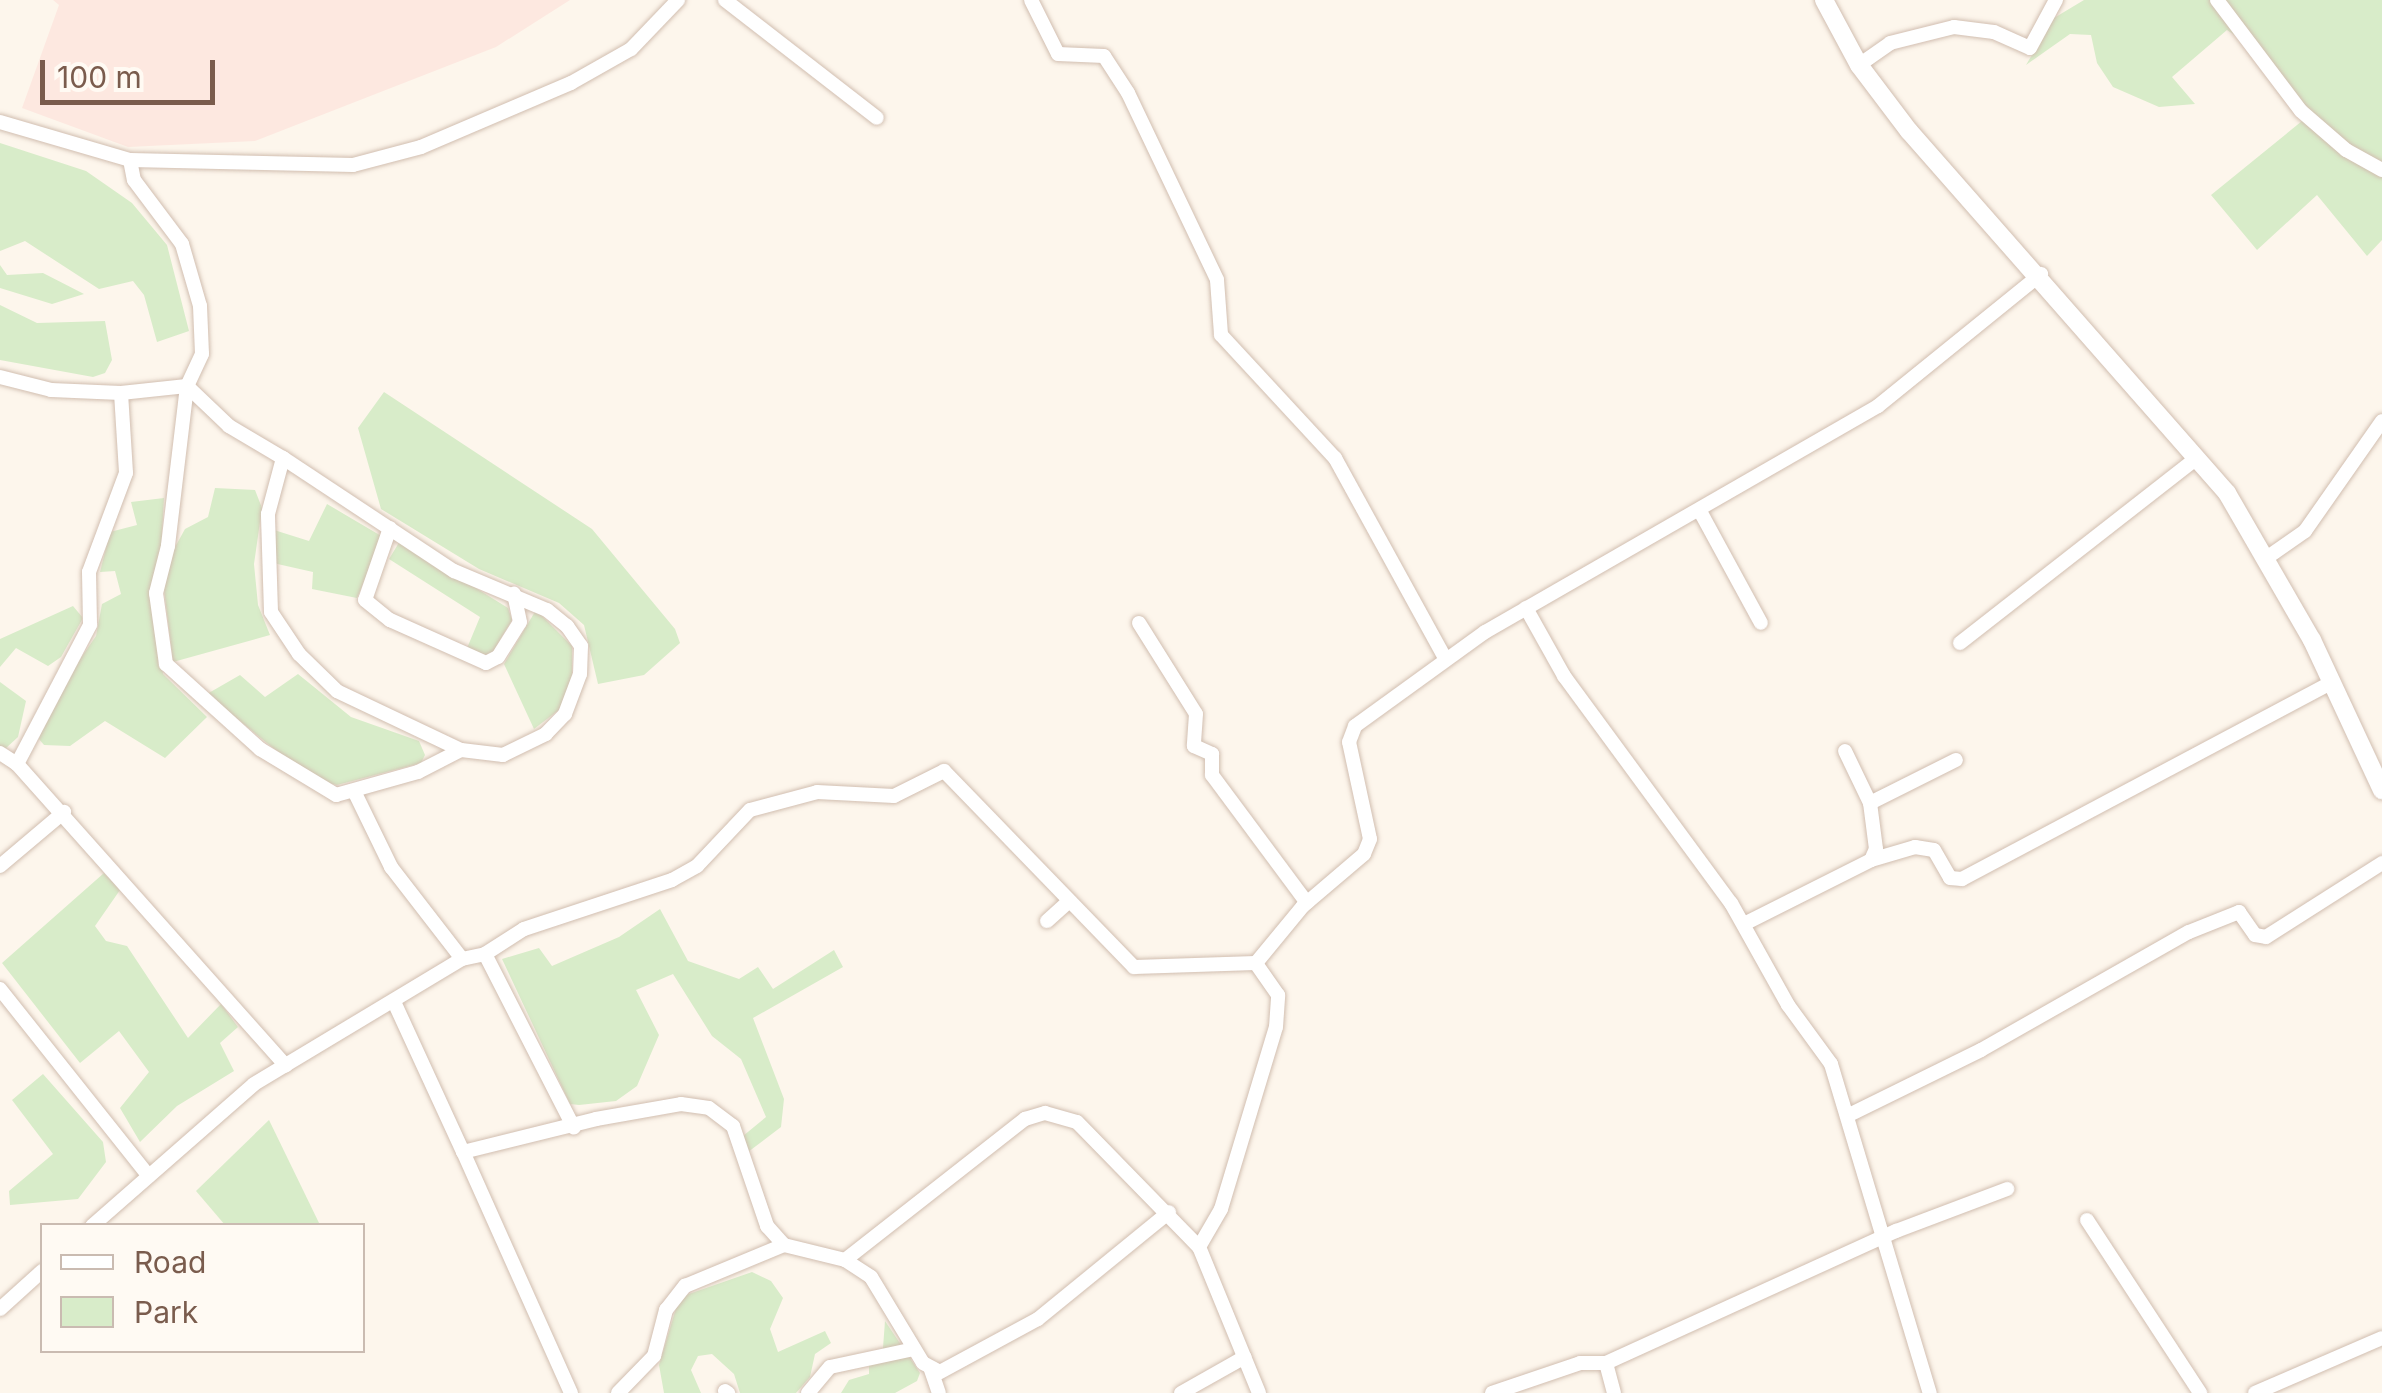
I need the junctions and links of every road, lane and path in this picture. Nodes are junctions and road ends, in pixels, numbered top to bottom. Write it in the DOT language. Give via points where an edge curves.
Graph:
graph roads {
  1 [pos="678,0"];
  2 [pos="724,0"];
  3 [pos="1032,0"];
  4 [pos="1824,0"];
  5 [pos="2056,0"];
  6 [pos="2217,0"];
  7 [pos="1859,65"];
  8 [pos="878,118"];
  9 [pos="0,122"];
  10 [pos="130,160"];
  11 [pos="2382,170"];
  12 [pos="2041,274"];
  13 [pos="0,376"];
  14 [pos="187,386"];
  15 [pos="122,394"];
  16 [pos="2382,421"];
  17 [pos="283,458"];
  18 [pos="2198,458"];
  19 [pos="1701,513"];
  20 [pos="390,528"];
  21 [pos="2265,559"];
  22 [pos="514,594"];
  23 [pos="1526,608"];
  24 [pos="1139,623"];
  25 [pos="1761,623"];
  26 [pos="1960,643"];
  27 [pos="1446,658"];
  28 [pos="2332,682"];
  29 [pos="461,750"];
  30 [pos="1845,750"];
  31 [pos="0,752"];
  32 [pos="1956,760"];
  33 [pos="17,764"];
  34 [pos="2382,790"];
  35 [pos="354,791"];
  36 [pos="1870,803"];
  37 [pos="64,812"];
  38 [pos="1871,860"];
  39 [pos="2382,863"];
  40 [pos="0,866"];
  41 [pos="1307,902"];
  42 [pos="1067,903"];
  43 [pos="1046,921"];
  44 [pos="1744,924"];
  45 [pos="485,954"];
  46 [pos="462,959"];
  47 [pos="1256,962"];
  48 [pos="0,989"];
  49 [pos="395,1004"];
  50 [pos="286,1066"];
  51 [pos="1849,1115"];
  52 [pos="574,1128"];
  53 [pos="463,1152"];
  54 [pos="149,1176"];
  55 [pos="2007,1189"];
  56 [pos="1169,1212"];
  57 [pos="2086,1220"];
  58 [pos="95,1223"];
  59 [pos="1887,1240"];
  60 [pos="784,1245"];
  61 [pos="1199,1247"];
  62 [pos="846,1260"];
  63 [pos="40,1273"];
  64 [pos="0,1309"];
  65 [pos="2382,1338"];
  66 [pos="914,1349"];
  67 [pos="1245,1357"];
  68 [pos="1606,1363"];
  69 [pos="931,1370"];
  70 [pos="571,1393"];
  71 [pos="618,1393"];
  72 [pos="808,1393"];
  73 [pos="939,1393"];
  74 [pos="1182,1393"];
  75 [pos="1259,1393"];
  76 [pos="1492,1393"];
  77 [pos="1614,1393"];
  78 [pos="1930,1393"];
  79 [pos="2200,1393"];
  80 [pos="2255,1393"];
  1 -- 10 [label="street" via="631,50 421,147 353,165"];
  2 -- 8 [label="street"];
  3 -- 27 [label="street" via="1058,54 1104,56 1128,94 1217,280 1221,335 1336,458"];
  4 -- 7 [label="street"];
  5 -- 7 [label="street" via="2030,48 1994,32 1954,27 1890,44"];
  6 -- 11 [label="street" via="2301,110 2346,150"];
  7 -- 12 [label="street"];
  9 -- 10 [label="street"];
  10 -- 14 [label="street" via="134,180 182,244 200,306 202,354"];
  12 -- 18 [label="street"];
  12 -- 19 [label="street" via="1878,406"];
  13 -- 15 [label="street" via="51,390"];
  14 -- 15 [label="street"];
  14 -- 17 [label="street" via="230,426"];
  14 -- 35 [label="street" via="156,593 166,664 313,787 336,795"];
  15 -- 33 [label="street" via="126,474 89,572 90,625 40,709"];
  16 -- 21 [label="street" via="2305,531"];
  17 -- 20 [label="street"];
  17 -- 29 [label="street" via="268,514 271,612 299,654 337,690"];
  18 -- 21 [label="street"];
  18 -- 26 [label="street"];
  19 -- 23 [label="street"];
  19 -- 25 [label="street"];
  20 -- 22 [label="street" via="454,572"];
  20 -- 22 [label="street" via="365,600 390,620 486,663 498,657 520,622"];
  21 -- 28 [label="street"];
  22 -- 29 [label="street" via="567,626 581,646 580,674 565,714 546,734 502,755"];
  23 -- 27 [label="street"];
  23 -- 44 [label="street" via="1616,751"];
  24 -- 41 [label="street" via="1196,714 1194,746 1212,754 1212,775"];
  27 -- 41 [label="street" via="1350,734 1370,839 1351,868"];
  28 -- 34 [label="street"];
  28 -- 38 [label="street" via="1962,879 1950,878 1925,846"];
  29 -- 35 [label="street"];
  30 -- 36 [label="street"];
  31 -- 33 [label="street"];
  32 -- 36 [label="street"];
  33 -- 37 [label="street"];
  35 -- 46 [label="street" via="390,867"];
  36 -- 38 [label="street" via="1876,850"];
  37 -- 40 [label="street"];
  37 -- 50 [label="street"];
  38 -- 44 [label="street"];
  39 -- 51 [label="street" via="2266,937 2254,935 2239,912 2189,932 1981,1050"];
  41 -- 47 [label="street"];
  42 -- 43 [label="street"];
  42 -- 45 [label="street" via="944,772 894,796 817,792 750,810 697,866 672,880 524,929"];
  42 -- 47 [label="street" via="1134,967"];
  44 -- 51 [label="street" via="1796,1018 1831,1064"];
  45 -- 46 [label="street"];
  45 -- 52 [label="street"];
  46 -- 49 [label="street"];
  47 -- 61 [label="street" via="1278,995 1276,1027 1221,1209"];
  48 -- 54 [label="street"];
  49 -- 50 [label="street"];
  49 -- 53 [label="street"];
  50 -- 54 [label="street" via="254,1084"];
  51 -- 59 [label="street"];
  52 -- 53 [label="street"];
  52 -- 60 [label="street" via="681,1104 709,1108 733,1126 767,1226"];
  53 -- 70 [label="street"];
  54 -- 58 [label="street"];
  55 -- 59 [label="street"];
  56 -- 61 [label="street"];
  56 -- 62 [label="street" via="1077,1122 1044,1114 1014,1127"];
  56 -- 69 [label="street" via="1038,1318 952,1370"];
  57 -- 79 [label="street"];
  59 -- 68 [label="street"];
  59 -- 78 [label="street"];
  60 -- 62 [label="street"];
  60 -- 71 [label="street" via="685,1286 666,1310 654,1356"];
  61 -- 67 [label="street"];
  62 -- 66 [label="street" via="883,1292"];
  63 -- 64 [label="street"];
  65 -- 80 [label="street"];
  66 -- 69 [label="street"];
  66 -- 72 [label="street" via="830,1367"];
  67 -- 74 [label="street"];
  67 -- 75 [label="street"];
  68 -- 76 [label="street" via="1580,1363"];
  68 -- 77 [label="street"];
  69 -- 73 [label="street"];
}
